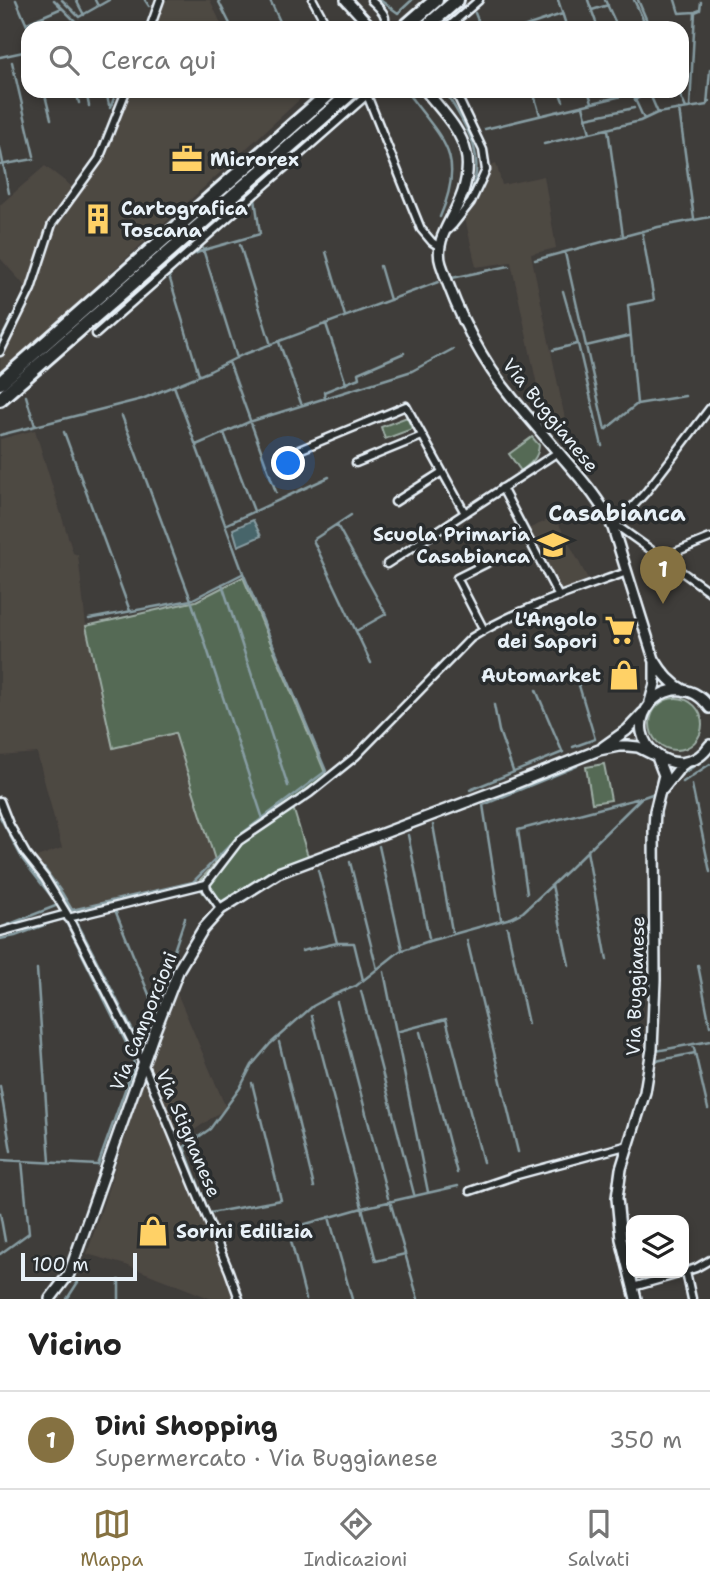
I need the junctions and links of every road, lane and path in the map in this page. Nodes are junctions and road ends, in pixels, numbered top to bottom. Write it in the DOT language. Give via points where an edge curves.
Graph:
graph roads {
  1 [pos="160,0"];
  2 [pos="313,0"];
  3 [pos="346,0"];
  4 [pos="371,0"];
  5 [pos="436,0"];
  6 [pos="457,0"];
  7 [pos="479,0"];
  8 [pos="152,21"];
  9 [pos="324,21"];
  10 [pos="366,21"];
  11 [pos="385,21"];
  12 [pos="412,21"];
  13 [pos="433,21"];
  14 [pos="455,21"];
  15 [pos="123,98"];
  16 [pos="324,98"];
  17 [pos="344,98"];
  18 [pos="363,98"];
  19 [pos="371,98"];
  20 [pos="431,98"];
  21 [pos="458,98"];
  22 [pos="443,233"];
  23 [pos="439,247"];
  24 [pos="96,334"];
  25 [pos="0,352"];
  26 [pos="0,383"];
  27 [pos="0,399"];
  28 [pos="710,408"];
  29 [pos="422,436"];
  30 [pos="299,450"];
  31 [pos="558,452"];
  32 [pos="356,463"];
  33 [pos="442,472"];
  34 [pos="502,488"];
  35 [pos="395,502"];
  36 [pos="465,513"];
  37 [pos="615,526"];
  38 [pos="710,538"];
  39 [pos="663,557"];
  40 [pos="487,563"];
  41 [pos="387,564"];
  42 [pos="627,572"];
  43 [pos="710,592"];
  44 [pos="559,597"];
  45 [pos="484,630"];
  46 [pos="654,659"];
  47 [pos="685,691"];
  48 [pos="697,695"];
  49 [pos="710,695"];
  50 [pos="648,706"];
  51 [pos="710,708"];
  52 [pos="710,745"];
  53 [pos="599,750"];
  54 [pos="657,756"];
  55 [pos="686,762"];
  56 [pos="660,794"];
  57 [pos="0,801"];
  58 [pos="206,884"];
  59 [pos="221,909"];
  60 [pos="67,916"];
  61 [pos="0,932"];
  62 [pos="143,1063"];
  63 [pos="629,1145"];
  64 [pos="470,1191"];
  65 [pos="710,1260"];
  66 [pos="689,1270"];
  67 [pos="664,1278"];
  68 [pos="686,1278"];
  69 [pos="633,1287"];
  70 [pos="50,1299"];
  71 [pos="239,1299"];
  72 [pos="636,1299"];
  73 [pos="692,1299"];
  1 -- 8 [label="street"];
  2 -- 9 [label="street"];
  3 -- 10 [label="main road"];
  4 -- 11 [label="street"];
  5 -- 12 [label="highway"];
  6 -- 13 [label="highway"];
  7 -- 14 [label="street"];
  15 -- 25 [label="street" via="99,159 52,224 31,289"];
  16 -- 26 [label="highway"];
  17 -- 27 [label="highway"];
  18 -- 24 [label="street"];
  19 -- 23 [label="street" via="421,229"];
  20 -- 22 [label="main road" via="467,154 462,195"];
  21 -- 22 [label="street" via="483,150 486,170 471,202"];
  22 -- 23 [label="main road"];
  23 -- 31 [label="main road, Via Buggianese" via="439,259 480,353"];
  28 -- 37 [label="street"];
  29 -- 30 [label="street" via="405,406"];
  29 -- 32 [label="street"];
  29 -- 33 [label="street"];
  31 -- 34 [label="street"];
  31 -- 37 [label="main road, Via Buggianese"];
  33 -- 35 [label="street"];
  33 -- 36 [label="street"];
  34 -- 36 [label="street"];
  34 -- 44 [label="street"];
  36 -- 41 [label="street"];
  37 -- 39 [label="street"];
  37 -- 42 [label="main road, Via Buggianese"];
  38 -- 39 [label="street"];
  39 -- 43 [label="street"];
  40 -- 45 [label="street" via="457,579"];
  42 -- 44 [label="street"];
  42 -- 46 [label="main road, Via Buggianese"];
  44 -- 45 [label="street"];
  45 -- 58 [label="street" via="356,756 239,841"];
  46 -- 47 [label="main road" via="665,676"];
  46 -- 50 [label="main road" via="655,684"];
  47 -- 48 [label="main road"];
  47 -- 50 [label="main road" via="666,692"];
  48 -- 49 [label="main road"];
  48 -- 51 [label="main road"];
  50 -- 53 [label="main road" via="633,725"];
  50 -- 54 [label="main road" via="642,733"];
  52 -- 55 [label="main road"];
  53 -- 54 [label="main road" via="638,747"];
  53 -- 59 [label="main road, Via Camporcioni" via="278,873"];
  54 -- 55 [label="main road"];
  54 -- 56 [label="main road" via="664,775"];
  55 -- 56 [label="main road"];
  56 -- 63 [label="main road, Via Buggianese" via="654,830 653,1038 645,1092"];
  57 -- 60 [label="street, Via Stignanese" via="26,854"];
  58 -- 59 [label="street"];
  58 -- 60 [label="street"];
  59 -- 62 [label="main road, Via Camporcioni" via="179,969"];
  60 -- 61 [label="street"];
  60 -- 62 [label="street, Via Stignanese"];
  62 -- 70 [label="main road, Via Camporcioni" via="68,1275"];
  62 -- 71 [label="street, Via Stignanese"];
  63 -- 64 [label="street"];
  63 -- 69 [label="main road, Via Buggianese" via="617,1207"];
  65 -- 66 [label="street"];
  67 -- 69 [label="street"];
  68 -- 73 [label="street"];
  69 -- 72 [label="main road, Via Buggianese"];
}
